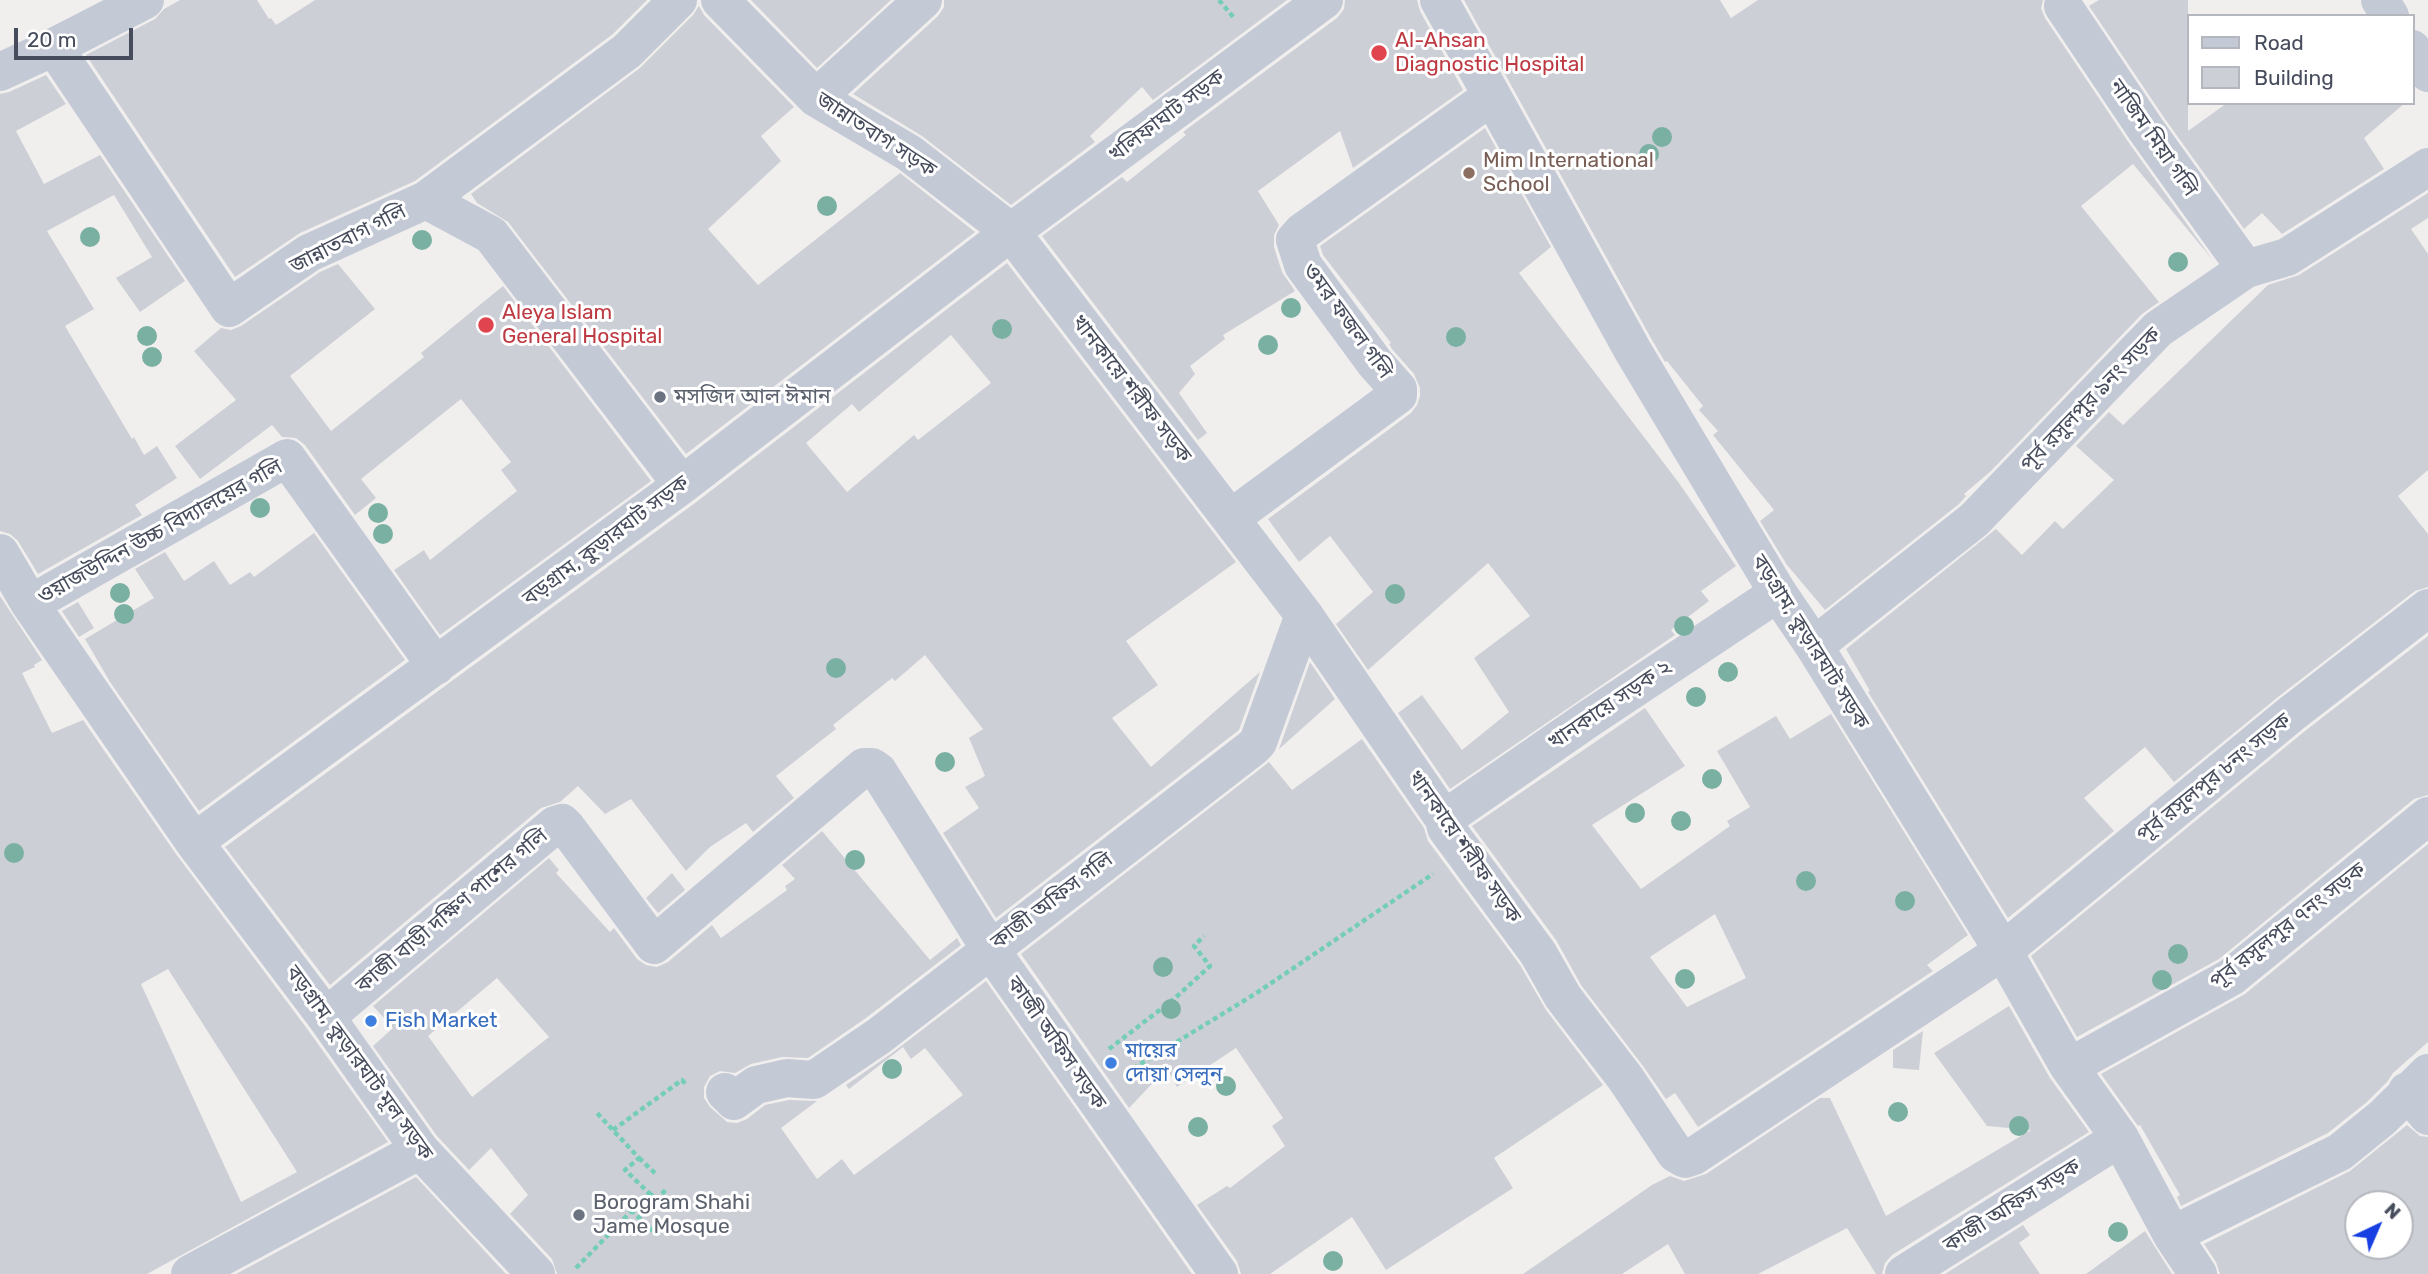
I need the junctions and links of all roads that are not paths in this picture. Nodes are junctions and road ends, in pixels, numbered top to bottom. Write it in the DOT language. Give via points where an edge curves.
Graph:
graph roads {
  1 [pos="145,0"];
  2 [pos="678,0"];
  3 [pos="720,0"];
  4 [pos="923,0"];
  5 [pos="1324,0"];
  6 [pos="1438,0"];
  7 [pos="2060,2"];
  8 [pos="54,47"];
  9 [pos="2414,53"];
  10 [pos="0,72"];
  11 [pos="2428,73"];
  12 [pos="1492,96"];
  13 [pos="816,98"];
  14 [pos="2428,167"];
  15 [pos="426,200"];
  16 [pos="1011,232"];
  17 [pos="2246,269"];
  18 [pos="682,485"];
  19 [pos="1231,518"];
  20 [pos="0,553"];
  21 [pos="1778,593"];
  22 [pos="30,604"];
  23 [pos="2428,608"];
  24 [pos="1304,614"];
  25 [pos="1814,646"];
  26 [pos="436,666"];
  27 [pos="878,771"];
  28 [pos="2428,816"];
  29 [pos="1444,819"];
  30 [pos="194,842"];
  31 [pos="990,948"];
  32 [pos="2003,951"];
  33 [pos="326,1017"];
  34 [pos="2069,1067"];
  35 [pos="725,1093"];
  36 [pos="2421,1093"];
  37 [pos="2120,1138"];
  38 [pos="420,1150"];
  39 [pos="2172,1235"];
  40 [pos="190,1274"];
  41 [pos="536,1274"];
  42 [pos="1219,1274"];
  43 [pos="1904,1274"];
  44 [pos="2197,1274"];
  1 -- 8 [label="street"];
  2 -- 15 [label="street, জান্নাতবাগ গলি" via="627,51"];
  3 -- 13 [label="street, জান্নাতবাগ সড়ক"];
  4 -- 13 [label="street"];
  5 -- 16 [label="street, খলিফাঘাট সড়ক"];
  6 -- 12 [label="street, বড়গ্রাম, কুড়ারঘাট সড়ক"];
  7 -- 17 [label="street, নাজিম মিয়া গলি"];
  8 -- 10 [label="street"];
  8 -- 15 [label="street, জান্নাতবাগ গলি" via="229,308 309,253"];
  9 -- 11 [label="street"];
  12 -- 19 [label="street, ওমর ফজল গলি" via="1295,240 1303,265 1398,389 1398,395"];
  12 -- 21 [label="street, বড়গ্রাম, কুড়ারঘাট সড়ক" via="1633,351"];
  13 -- 16 [label="street, জান্নাতবাগ সড়ক" via="909,153"];
  14 -- 17 [label="street, পূর্ব রসুলপুর ৯নং সড়ক" via="2287,257"];
  15 -- 18 [label="street" via="491,235"];
  16 -- 18 [label="street, বড়গ্রাম, কুড়ারঘাট সড়ক"];
  16 -- 19 [label="street, খানকায়ে শরীফ সড়ক"];
  17 -- 25 [label="street, পূর্ব রসুলপুর ৯নং সড়ক" via="2158,329 1974,520"];
  18 -- 26 [label="street, বড়গ্রাম, কুড়ারঘাট সড়ক"];
  19 -- 24 [label="street, খানকায়ে শরীফ সড়ক"];
  20 -- 22 [label="street, বড়গ্রাম, কুড়ারঘাট মূল সড়ক"];
  21 -- 25 [label="street, বড়গ্রাম, কুড়ারঘাট সড়ক"];
  21 -- 29 [label="street, খানকায়ে সড়ক ২"];
  22 -- 26 [label="street, ওয়াজউদ্দিন উচ্চ বিদ্যালয়ের গলি" via="287,458"];
  22 -- 30 [label="street, বড়গ্রাম, কুড়ারঘাট মূল সড়ক"];
  23 -- 32 [label="street, পূর্ব রসুলপুর ৮নং সড়ক" via="2291,714"];
  24 -- 29 [label="street, খানকায়ে শরীফ সড়ক"];
  24 -- 31 [label="street, কাজী অফিস গলি" via="1258,743"];
  25 -- 32 [label="street, বড়গ্রাম, কুড়ারঘাট সড়ক"];
  26 -- 30 [label="street, বড়গ্রাম, কুড়ারঘাট সড়ক"];
  27 -- 31 [label="street, কাজী অফিস সড়ক"];
  27 -- 33 [label="street, কাজী বাড়ী দক্ষিণ পাশের গলি" via="864,767 654,944 567,828 562,823 555,825"];
  28 -- 34 [label="street, পূর্ব রসুলপুর ৭নং সড়ক" via="2231,977"];
  29 -- 32 [label="street, খানকায়ে শরীফ সড়ক" via="1446,828 1538,953 1563,997 1676,1154 1685,1159"];
  30 -- 33 [label="street, বড়গ্রাম, কুড়ারঘাট মূল সড়ক"];
  31 -- 35 [label="street, কাজী অফিস গলি" via="814,1080 786,1078 756,1085 734,1101"];
  31 -- 42 [label="street, কাজী অফিস সড়ক"];
  32 -- 34 [label="street, বড়গ্রাম, কুড়ারঘাট সড়ক"];
  33 -- 38 [label="street, বড়গ্রাম, কুড়ারঘাট মূল সড়ক"];
  34 -- 37 [label="street, বড়গ্রাম, কুড়ারঘাট সড়ক"];
  36 -- 39 [label="street" via="2340,1152"];
  37 -- 39 [label="street, বড়গ্রাম, কুড়ারঘাট সড়ক"];
  37 -- 43 [label="street, কাজী অফিস সড়ক"];
  38 -- 40 [label="street"];
  38 -- 41 [label="street, বড়গ্রাম, কুড়ারঘাট মূল সড়ক"];
  39 -- 44 [label="street, বড়গ্রাম, কুড়ারঘাট সড়ক"];
}
